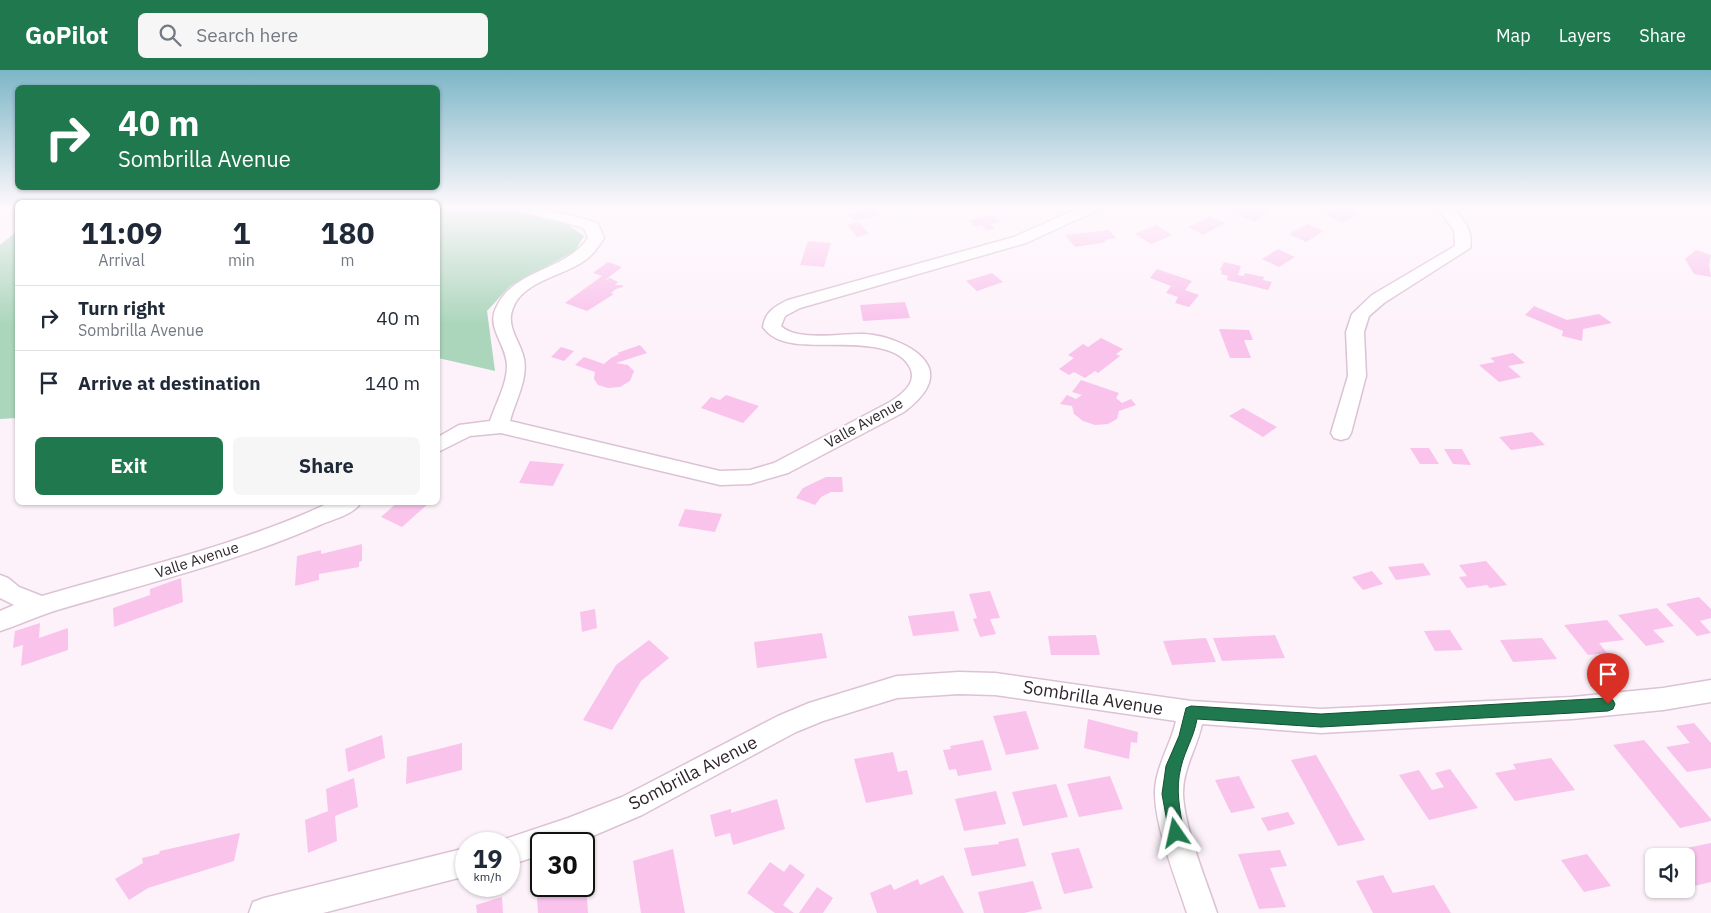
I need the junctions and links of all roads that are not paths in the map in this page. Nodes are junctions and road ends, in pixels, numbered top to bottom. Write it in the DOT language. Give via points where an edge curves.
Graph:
graph roads {
  1 [pos="593,245"];
  2 [pos="1001,245"];
  3 [pos="1463,245"];
  4 [pos="501,426"];
  5 [pos="1341,433"];
  6 [pos="440,444"];
  7 [pos="345,505"];
  8 [pos="0,584"];
  9 [pos="38,605"];
  10 [pos="0,621"];
  11 [pos="1711,691"];
  12 [pos="1191,712"];
  13 [pos="520,848"];
  14 [pos="455,865"];
  15 [pos="264,913"];
  16 [pos="1202,913"];
  1 -- 4 [label="street" via="581,256 523,286 510,297 504,308 502,332 516,366"];
  2 -- 4 [label="street, Valle Avenue" via="779,311 772,327 784,336 806,340 866,339 883,343 917,361 922,375 917,389 897,407 781,468 750,477 720,478"];
  3 -- 5 [label="street" via="1378,299 1361,314 1355,332 1357,376"];
  4 -- 6 [label="street, Valle Avenue" via="466,430"];
  7 -- 9 [label="street, Valle Avenue" via="263,539 142,578"];
  8 -- 9 [label="street" via="10,594"];
  9 -- 10 [label="street, Valle Avenue"];
  11 -- 12 [label="street, Sombrilla Avenue" via="1572,708 1330,720"];
  12 -- 13 [label="street, Sombrilla Avenue" via="995,684 897,687 787,724 632,806"];
  12 -- 16 [label="street" via="1169,794 1176,833"];
  14 -- 15 [label="street"];
}
